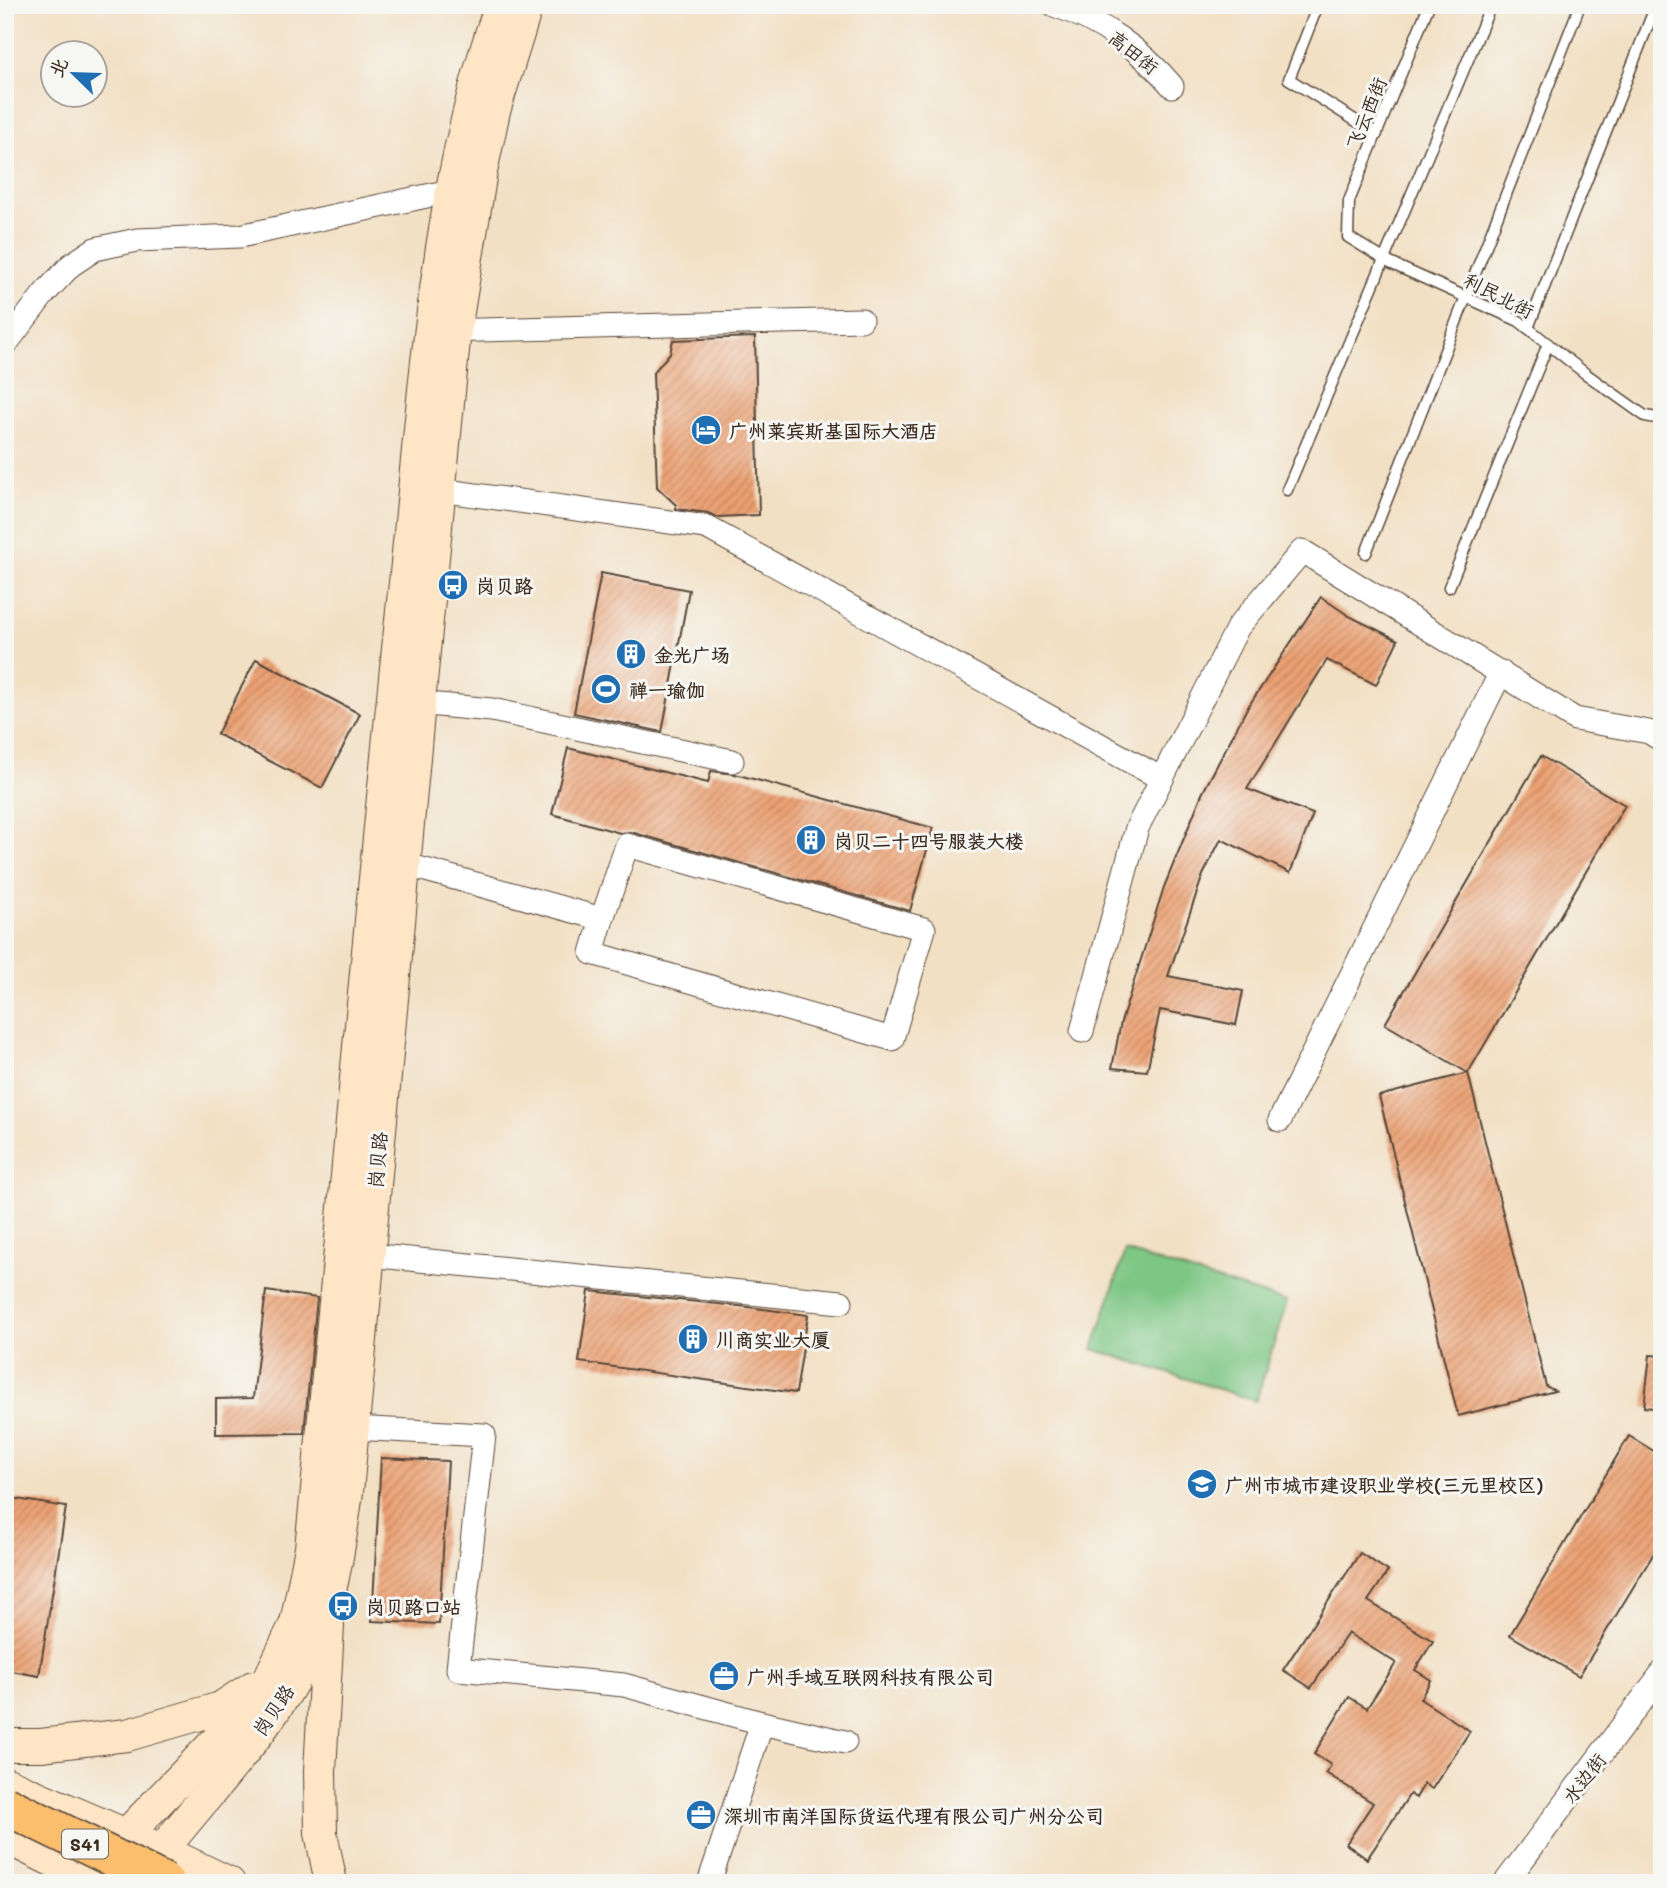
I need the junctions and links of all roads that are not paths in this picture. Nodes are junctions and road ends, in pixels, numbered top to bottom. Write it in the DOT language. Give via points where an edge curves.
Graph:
graph roads {
  1 [pos="501,5"];
  2 [pos="527,5"];
  3 [pos="1054,5"];
  4 [pos="1318,5"];
  5 [pos="1429,5"];
  6 [pos="1491,5"];
  7 [pos="1580,5"];
  8 [pos="1656,5"];
  9 [pos="1172,86"];
  10 [pos="1377,134"];
  11 [pos="465,187"];
  12 [pos="1348,237"];
  13 [pos="1384,259"];
  14 [pos="1466,297"];
  15 [pos="861,320"];
  16 [pos="1528,328"];
  17 [pos="444,331"];
  18 [pos="1548,344"];
  19 [pos="5,345"];
  20 [pos="1662,419"];
  21 [pos="427,488"];
  22 [pos="1287,490"];
  23 [pos="1366,553"];
  24 [pos="1449,587"];
  25 [pos="1501,672"];
  26 [pos="406,702"];
  27 [pos="1662,740"];
  28 [pos="732,761"];
  29 [pos="1162,779"];
  30 [pos="404,864"];
  31 [pos="602,919"];
  32 [pos="1082,1031"];
  33 [pos="1280,1120"];
  34 [pos="369,1255"];
  35 [pos="841,1302"];
  36 [pos="353,1428"];
  37 [pos="331,1589"];
  38 [pos="1662,1673"];
  39 [pos="271,1675"];
  40 [pos="762,1723"];
  41 [pos="845,1742"];
  42 [pos="5,1745"];
  43 [pos="5,1783"];
  44 [pos="5,1805"];
  45 [pos="126,1835"];
  46 [pos="5,1837"];
  47 [pos="163,1866"];
  48 [pos="94,1882"];
  49 [pos="138,1883"];
  50 [pos="229,1883"];
  51 [pos="331,1883"];
  52 [pos="709,1883"];
  53 [pos="1505,1883"];
  1 -- 11 [label="main road, 岗贝路" via="466,128"];
  2 -- 11 [label="main road, 岗贝路"];
  3 -- 9 [label="street, 高田街" via="1111,33 1153,64"];
  4 -- 10 [label="lane" via="1289,79"];
  5 -- 10 [label="lane, 飞云西街"];
  6 -- 13 [label="lane"];
  7 -- 14 [label="lane"];
  8 -- 16 [label="lane"];
  10 -- 12 [label="lane, 飞云西街" via="1349,201"];
  11 -- 17 [label="main road, 岗贝路"];
  11 -- 19 [label="street" via="240,236 137,240 95,249 71,265"];
  12 -- 13 [label="lane, 利民北街"];
  13 -- 14 [label="lane, 利民北街"];
  13 -- 22 [label="lane"];
  14 -- 16 [label="lane, 利民北街"];
  14 -- 23 [label="lane"];
  15 -- 17 [label="street"];
  16 -- 18 [label="lane, 利民北街"];
  17 -- 21 [label="main road, 岗贝路"];
  18 -- 20 [label="lane, 利民北街" via="1644,416"];
  18 -- 24 [label="lane"];
  21 -- 26 [label="main road, 岗贝路"];
  21 -- 29 [label="street" via="706,527"];
  25 -- 27 [label="street" via="1575,719 1649,732"];
  25 -- 29 [label="street" via="1302,551 1238,627"];
  25 -- 33 [label="street"];
  26 -- 28 [label="street" via="492,710"];
  26 -- 30 [label="main road, 岗贝路"];
  26 -- 39 [label="main road, 岗贝路" via="311,1548 296,1623"];
  29 -- 32 [label="street" via="1137,828"];
  30 -- 31 [label="street"];
  30 -- 34 [label="main road, 岗贝路"];
  31 -- 31 [label="street" via="627,845 924,929 892,1039 592,953"];
  34 -- 35 [label="street"];
  34 -- 36 [label="main road, 岗贝路"];
  36 -- 37 [label="main road, 岗贝路"];
  36 -- 40 [label="street" via="484,1435 458,1669 624,1685"];
  37 -- 47 [label="main road, 岗贝路" via="307,1656 285,1694"];
  37 -- 51 [label="main road" via="320,1771 321,1833"];
  38 -- 53 [label="street, 水边街"];
  39 -- 42 [label="main road" via="221,1708 127,1735"];
  39 -- 45 [label="main road, 岗贝路" via="228,1729"];
  40 -- 41 [label="street"];
  40 -- 52 [label="street"];
  43 -- 45 [label="main road"];
  44 -- 47 [label="highway, S41, bridge"];
  45 -- 47 [label="main road"];
  45 -- 48 [label="main road, 岗贝路"];
  46 -- 48 [label="main road"];
  47 -- 49 [label="main road, 岗贝路"];
  47 -- 50 [label="main road"];
}
